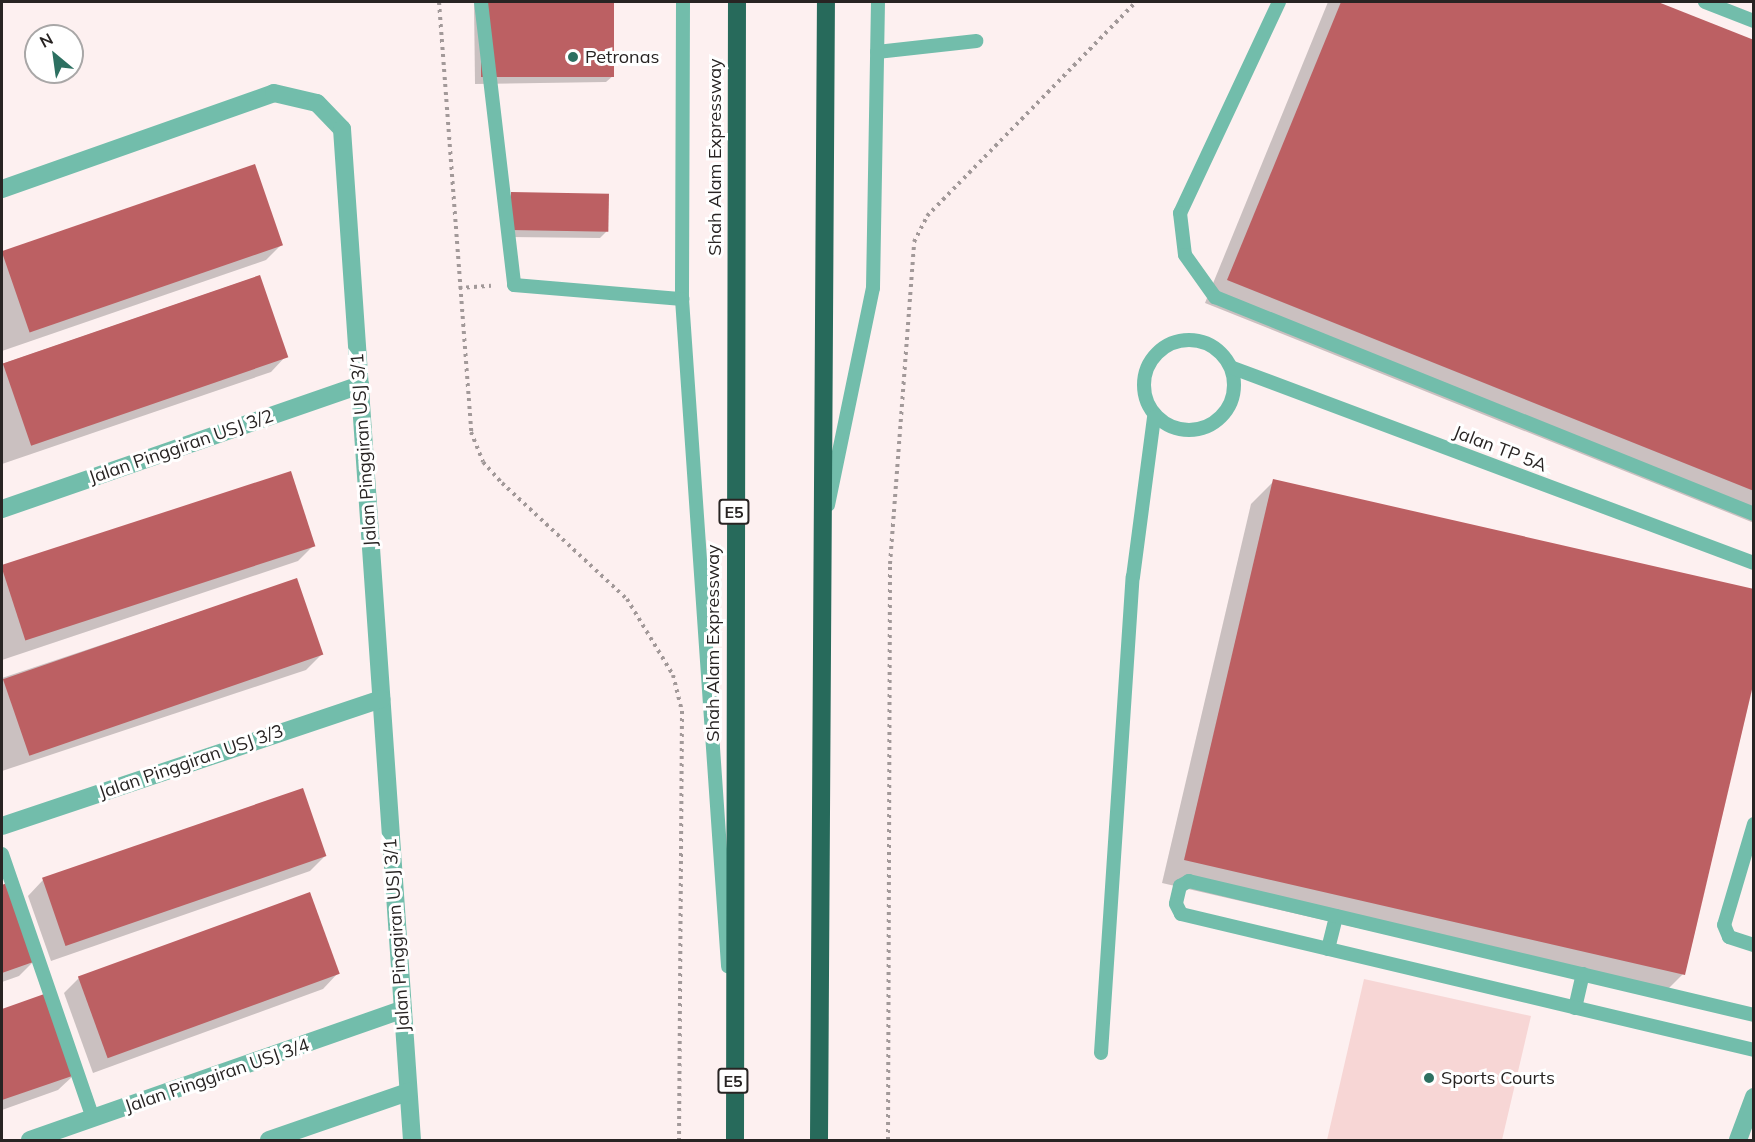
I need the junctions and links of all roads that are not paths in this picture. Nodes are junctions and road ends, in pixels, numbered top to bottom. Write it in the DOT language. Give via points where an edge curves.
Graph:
graph roads {
  1 [pos="481,2"];
  2 [pos="683,2"];
  3 [pos="737,2"];
  4 [pos="826,2"];
  5 [pos="878,2"];
  6 [pos="1279,2"];
  7 [pos="1705,2"];
  8 [pos="1754,21"];
  9 [pos="976,41"];
  10 [pos="877,52"];
  11 [pos="2,189"];
  12 [pos="682,299"];
  13 [pos="1233,368"];
  14 [pos="360,385"];
  15 [pos="1154,417"];
  16 [pos="2,509"];
  17 [pos="1754,514"];
  18 [pos="823,532"];
  19 [pos="1754,563"];
  20 [pos="381,699"];
  21 [pos="1754,824"];
  22 [pos="2,826"];
  23 [pos="2,854"];
  24 [pos="1336,916"];
  25 [pos="1754,945"];
  26 [pos="1328,949"];
  27 [pos="1583,974"];
  28 [pos="1575,1008"];
  29 [pos="402,1010"];
  30 [pos="1754,1015"];
  31 [pos="732,1022"];
  32 [pos="1754,1050"];
  33 [pos="1101,1053"];
  34 [pos="408,1092"];
  35 [pos="1754,1097"];
  36 [pos="93,1119"];
  37 [pos="30,1140"];
  38 [pos="269,1140"];
  39 [pos="412,1140"];
  40 [pos="735,1140"];
  41 [pos="819,1140"];
  42 [pos="1738,1140"];
  1 -- 12 [label="lane" via="514,285"];
  2 -- 12 [label="lane"];
  3 -- 31 [label="highway, Shah Alam Expressway / E5"];
  4 -- 18 [label="highway"];
  5 -- 10 [label="lane"];
  6 -- 17 [label="lane" via="1180,213 1185,255 1215,297"];
  7 -- 8 [label="lane"];
  9 -- 10 [label="lane"];
  10 -- 18 [label="lane" via="873,288"];
  11 -- 14 [label="street, Jalan Pinggiran USJ 3/1" via="274,93 317,103 342,129"];
  12 -- 31 [label="lane"];
  13 -- 15 [label="lane" via="1234,400 1214,425 1182,432"];
  13 -- 15 [label="lane" via="1212,344 1180,339 1152,356 1142,387"];
  13 -- 19 [label="lane, Jalan TP 5A"];
  14 -- 16 [label="street, Jalan Pinggiran USJ 3/2"];
  14 -- 20 [label="street, Jalan Pinggiran USJ 3/1"];
  15 -- 33 [label="lane" via="1133,577"];
  18 -- 41 [label="highway"];
  20 -- 22 [label="street, Jalan Pinggiran USJ 3/3"];
  20 -- 29 [label="street, Jalan Pinggiran USJ 3/1"];
  21 -- 25 [label="lane" via="1724,926 1729,937"];
  23 -- 36 [label="lane"];
  24 -- 26 [label="lane"];
  24 -- 26 [label="lane" via="1189,881 1180,886 1176,904 1181,914"];
  24 -- 27 [label="lane"];
  26 -- 28 [label="lane"];
  27 -- 28 [label="lane"];
  27 -- 30 [label="lane"];
  28 -- 32 [label="lane"];
  29 -- 34 [label="street, Jalan Pinggiran USJ 3/1"];
  29 -- 36 [label="street, Jalan Pinggiran USJ 3/4"];
  31 -- 40 [label="highway, Shah Alam Expressway / E5"];
  34 -- 38 [label="street"];
  34 -- 39 [label="street, Jalan Pinggiran USJ 3/1"];
  35 -- 42 [label="street"];
  36 -- 37 [label="street, Jalan Pinggiran USJ 3/4"];
}
